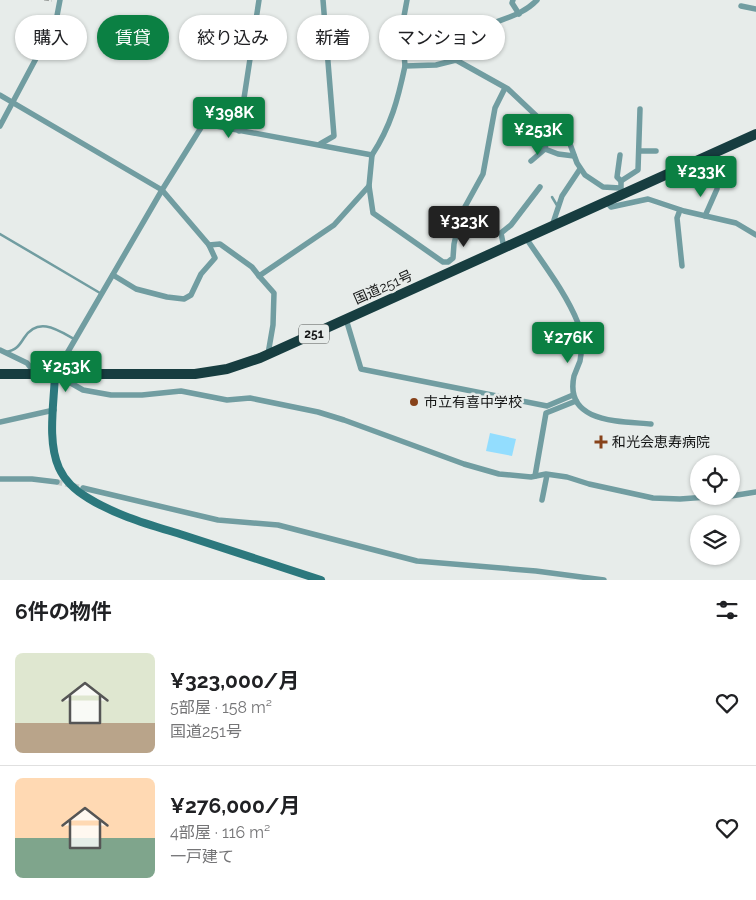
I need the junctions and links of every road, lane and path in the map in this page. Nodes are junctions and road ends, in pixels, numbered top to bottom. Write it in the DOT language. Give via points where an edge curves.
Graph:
graph roads {
  1 [pos="44,0"];
  2 [pos="58,0"];
  3 [pos="259,0"];
  4 [pos="322,0"];
  5 [pos="406,0"];
  6 [pos="513,0"];
  7 [pos="537,0"];
  8 [pos="741,6"];
  9 [pos="756,9"];
  10 [pos="520,14"];
  11 [pos="505,20"];
  12 [pos="456,60"];
  13 [pos="405,66"];
  14 [pos="505,88"];
  15 [pos="0,95"];
  16 [pos="13,103"];
  17 [pos="640,109"];
  18 [pos="518,123"];
  19 [pos="0,126"];
  20 [pos="239,131"];
  21 [pos="756,134"];
  22 [pos="320,144"];
  23 [pos="545,149"];
  24 [pos="639,151"];
  25 [pos="656,151"];
  26 [pos="372,155"];
  27 [pos="620,155"];
  28 [pos="574,156"];
  29 [pos="531,161"];
  30 [pos="580,169"];
  31 [pos="621,181"];
  32 [pos="369,186"];
  33 [pos="540,187"];
  34 [pos="717,189"];
  35 [pos="162,190"];
  36 [pos="622,191"];
  37 [pos="552,197"];
  38 [pos="607,202"];
  39 [pos="558,207"];
  40 [pos="680,210"];
  41 [pos="435,214"];
  42 [pos="461,216"];
  43 [pos="705,216"];
  44 [pos="552,226"];
  45 [pos="0,234"];
  46 [pos="756,235"];
  47 [pos="526,238"];
  48 [pos="209,245"];
  49 [pos="504,248"];
  50 [pos="682,266"];
  51 [pos="113,274"];
  52 [pos="260,276"];
  53 [pos="102,294"];
  54 [pos="346,319"];
  55 [pos="75,340"];
  56 [pos="2,351"];
  57 [pos="268,354"];
  58 [pos="0,374"];
  59 [pos="36,374"];
  60 [pos="55,374"];
  61 [pos="573,395"];
  62 [pos="576,401"];
  63 [pos="54,410"];
  64 [pos="0,422"];
  65 [pos="651,424"];
  66 [pos="547,475"];
  67 [pos="535,476"];
  68 [pos="0,478"];
  69 [pos="57,482"];
  70 [pos="84,488"];
  71 [pos="756,492"];
  72 [pos="740,495"];
  73 [pos="690,498"];
  74 [pos="542,500"];
  75 [pos="320,580"];
  76 [pos="604,580"];
  1 -- 2 [label="path"];
  2 -- 16 [label="street" via="56,21"];
  3 -- 20 [label="street"];
  4 -- 22 [label="street" via="334,136"];
  5 -- 13 [label="street" via="402,27"];
  6 -- 10 [label="street"];
  7 -- 10 [label="street"];
  8 -- 9 [label="street"];
  10 -- 11 [label="street"];
  12 -- 13 [label="street" via="436,65"];
  12 -- 14 [label="street"];
  13 -- 26 [label="street" via="396,108"];
  14 -- 28 [label="street" via="570,144"];
  14 -- 42 [label="street" via="495,108 484,174"];
  15 -- 16 [label="street"];
  16 -- 19 [label="street"];
  16 -- 35 [label="street"];
  17 -- 24 [label="street"];
  18 -- 23 [label="street" via="546,144"];
  20 -- 22 [label="street"];
  20 -- 35 [label="street" via="202,126"];
  21 -- 36 [label="highway, 国道251号 / 251"];
  22 -- 26 [label="street"];
  23 -- 28 [label="street"];
  23 -- 29 [label="street"];
  24 -- 25 [label="street"];
  24 -- 31 [label="street" via="638,170"];
  26 -- 32 [label="street"];
  27 -- 31 [label="street" via="618,177"];
  28 -- 30 [label="street"];
  30 -- 36 [label="street" via="603,186"];
  30 -- 39 [label="street"];
  31 -- 36 [label="street"];
  32 -- 42 [label="street" via="373,213 444,262 453,258"];
  32 -- 52 [label="street" via="334,225"];
  33 -- 49 [label="street" via="501,234"];
  34 -- 43 [label="street"];
  35 -- 48 [label="street"];
  35 -- 51 [label="street"];
  36 -- 38 [label="highway, 国道251号 / 251"];
  37 -- 39 [label="lane"];
  38 -- 40 [label="street" via="611,207 648,199"];
  38 -- 44 [label="highway, 国道251号 / 251"];
  39 -- 44 [label="street"];
  40 -- 43 [label="street"];
  40 -- 50 [label="street" via="677,218"];
  41 -- 42 [label="street"];
  43 -- 46 [label="street" via="736,223"];
  44 -- 47 [label="highway, 国道251号 / 251"];
  45 -- 53 [label="lane"];
  47 -- 49 [label="highway, 国道251号 / 251"];
  47 -- 61 [label="street" via="579,324 580,360 574,376"];
  48 -- 51 [label="street" via="215,258 201,274 191,295 184,299 136,289"];
  48 -- 52 [label="street" via="220,244"];
  49 -- 54 [label="highway, 国道251号 / 251"];
  51 -- 53 [label="street"];
  52 -- 57 [label="street" via="274,293"];
  53 -- 55 [label="street"];
  54 -- 57 [label="highway, 国道251号 / 251"];
  54 -- 61 [label="street" via="361,369 547,406"];
  55 -- 56 [label="lane" via="52,326 42,326 29,332 20,346"];
  55 -- 60 [label="street"];
  56 -- 59 [label="street" via="27,363"];
  57 -- 60 [label="highway, 国道251号 / 251" via="227,369 195,374"];
  58 -- 59 [label="highway, 国道251号 / 251"];
  59 -- 60 [label="highway, 国道251号 / 251"];
  60 -- 63 [label="street"];
  60 -- 67 [label="street" via="83,390 112,395 181,391 227,400 250,398 318,412 490,472"];
  61 -- 62 [label="street"];
  62 -- 65 [label="street" via="587,412 602,419"];
  62 -- 67 [label="street" via="546,413"];
  63 -- 64 [label="street"];
  63 -- 75 [label="street" via="54,443 59,468 68,483 89,499 132,518"];
  66 -- 67 [label="street"];
  66 -- 73 [label="street" via="654,498"];
  66 -- 74 [label="street"];
  68 -- 69 [label="street"];
  70 -- 76 [label="street" via="218,520 278,525 417,561"];
  71 -- 72 [label="street"];
}
